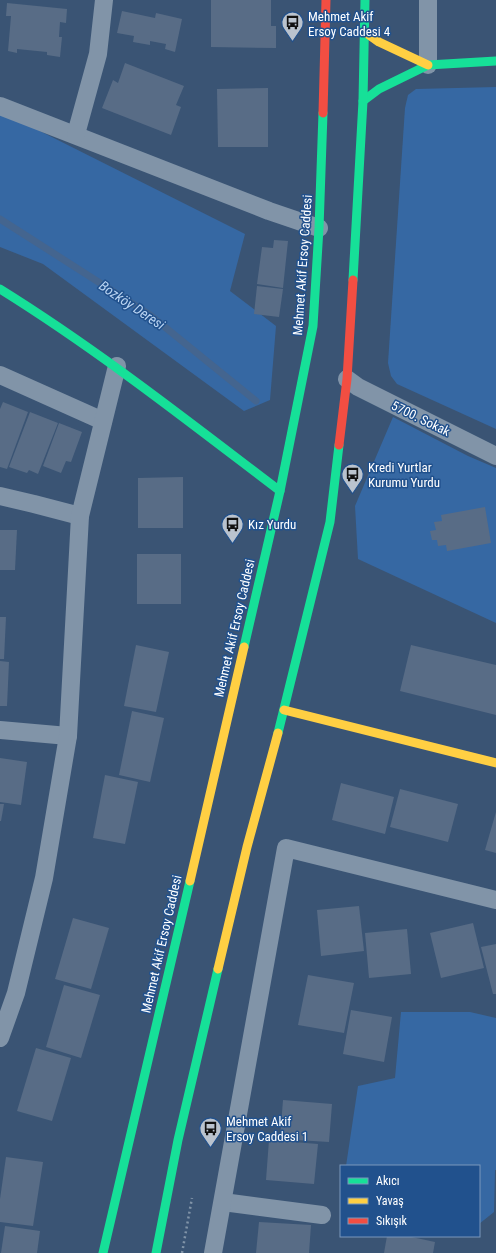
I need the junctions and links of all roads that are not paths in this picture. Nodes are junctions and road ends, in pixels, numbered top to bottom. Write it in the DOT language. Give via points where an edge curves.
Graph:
graph roads {
  1 [pos="104,0"];
  2 [pos="326,0"];
  3 [pos="365,0"];
  4 [pos="428,0"];
  5 [pos="365,32"];
  6 [pos="496,60"];
  7 [pos="428,65"];
  8 [pos="363,101"];
  9 [pos="0,106"];
  10 [pos="76,134"];
  11 [pos="319,228"];
  12 [pos="0,289"];
  13 [pos="117,366"];
  14 [pos="0,375"];
  15 [pos="347,380"];
  16 [pos="103,421"];
  17 [pos="496,456"];
  18 [pos="280,490"];
  19 [pos="0,496"];
  20 [pos="80,516"];
  21 [pos="284,710"];
  22 [pos="0,730"];
  23 [pos="68,736"];
  24 [pos="496,763"];
  25 [pos="496,900"];
  26 [pos="8,991"];
  27 [pos="0,1038"];
  28 [pos="222,1202"];
  29 [pos="322,1215"];
  30 [pos="103,1253"];
  31 [pos="156,1253"];
  32 [pos="213,1253"];
  1 -- 10 [label="street" via="98,54"];
  2 -- 11 [label="main road, Mehmet Akif Ersoy Caddesi"];
  3 -- 5 [label="main road"];
  4 -- 7 [label="street"];
  5 -- 7 [label="main road" via="379,42"];
  5 -- 8 [label="main road"];
  6 -- 7 [label="main road"];
  7 -- 8 [label="main road" via="379,89"];
  8 -- 15 [label="main road"];
  9 -- 10 [label="street"];
  10 -- 11 [label="street" via="269,211"];
  11 -- 18 [label="main road, Mehmet Akif Ersoy Caddesi" via="313,326"];
  12 -- 13 [label="main road"];
  13 -- 16 [label="street"];
  13 -- 18 [label="main road"];
  14 -- 16 [label="street"];
  15 -- 17 [label="street, 5700. Sokak"];
  15 -- 21 [label="main road" via="330,522"];
  16 -- 20 [label="street"];
  18 -- 30 [label="main road, Mehmet Akif Ersoy Caddesi"];
  19 -- 20 [label="street"];
  20 -- 23 [label="street"];
  21 -- 24 [label="main road"];
  21 -- 31 [label="main road" via="236,893 178,1140"];
  22 -- 23 [label="street"];
  23 -- 26 [label="street" via="44,878"];
  25 -- 28 [label="street" via="286,848"];
  26 -- 27 [label="street"];
  28 -- 29 [label="street"];
  28 -- 32 [label="street"];
}
